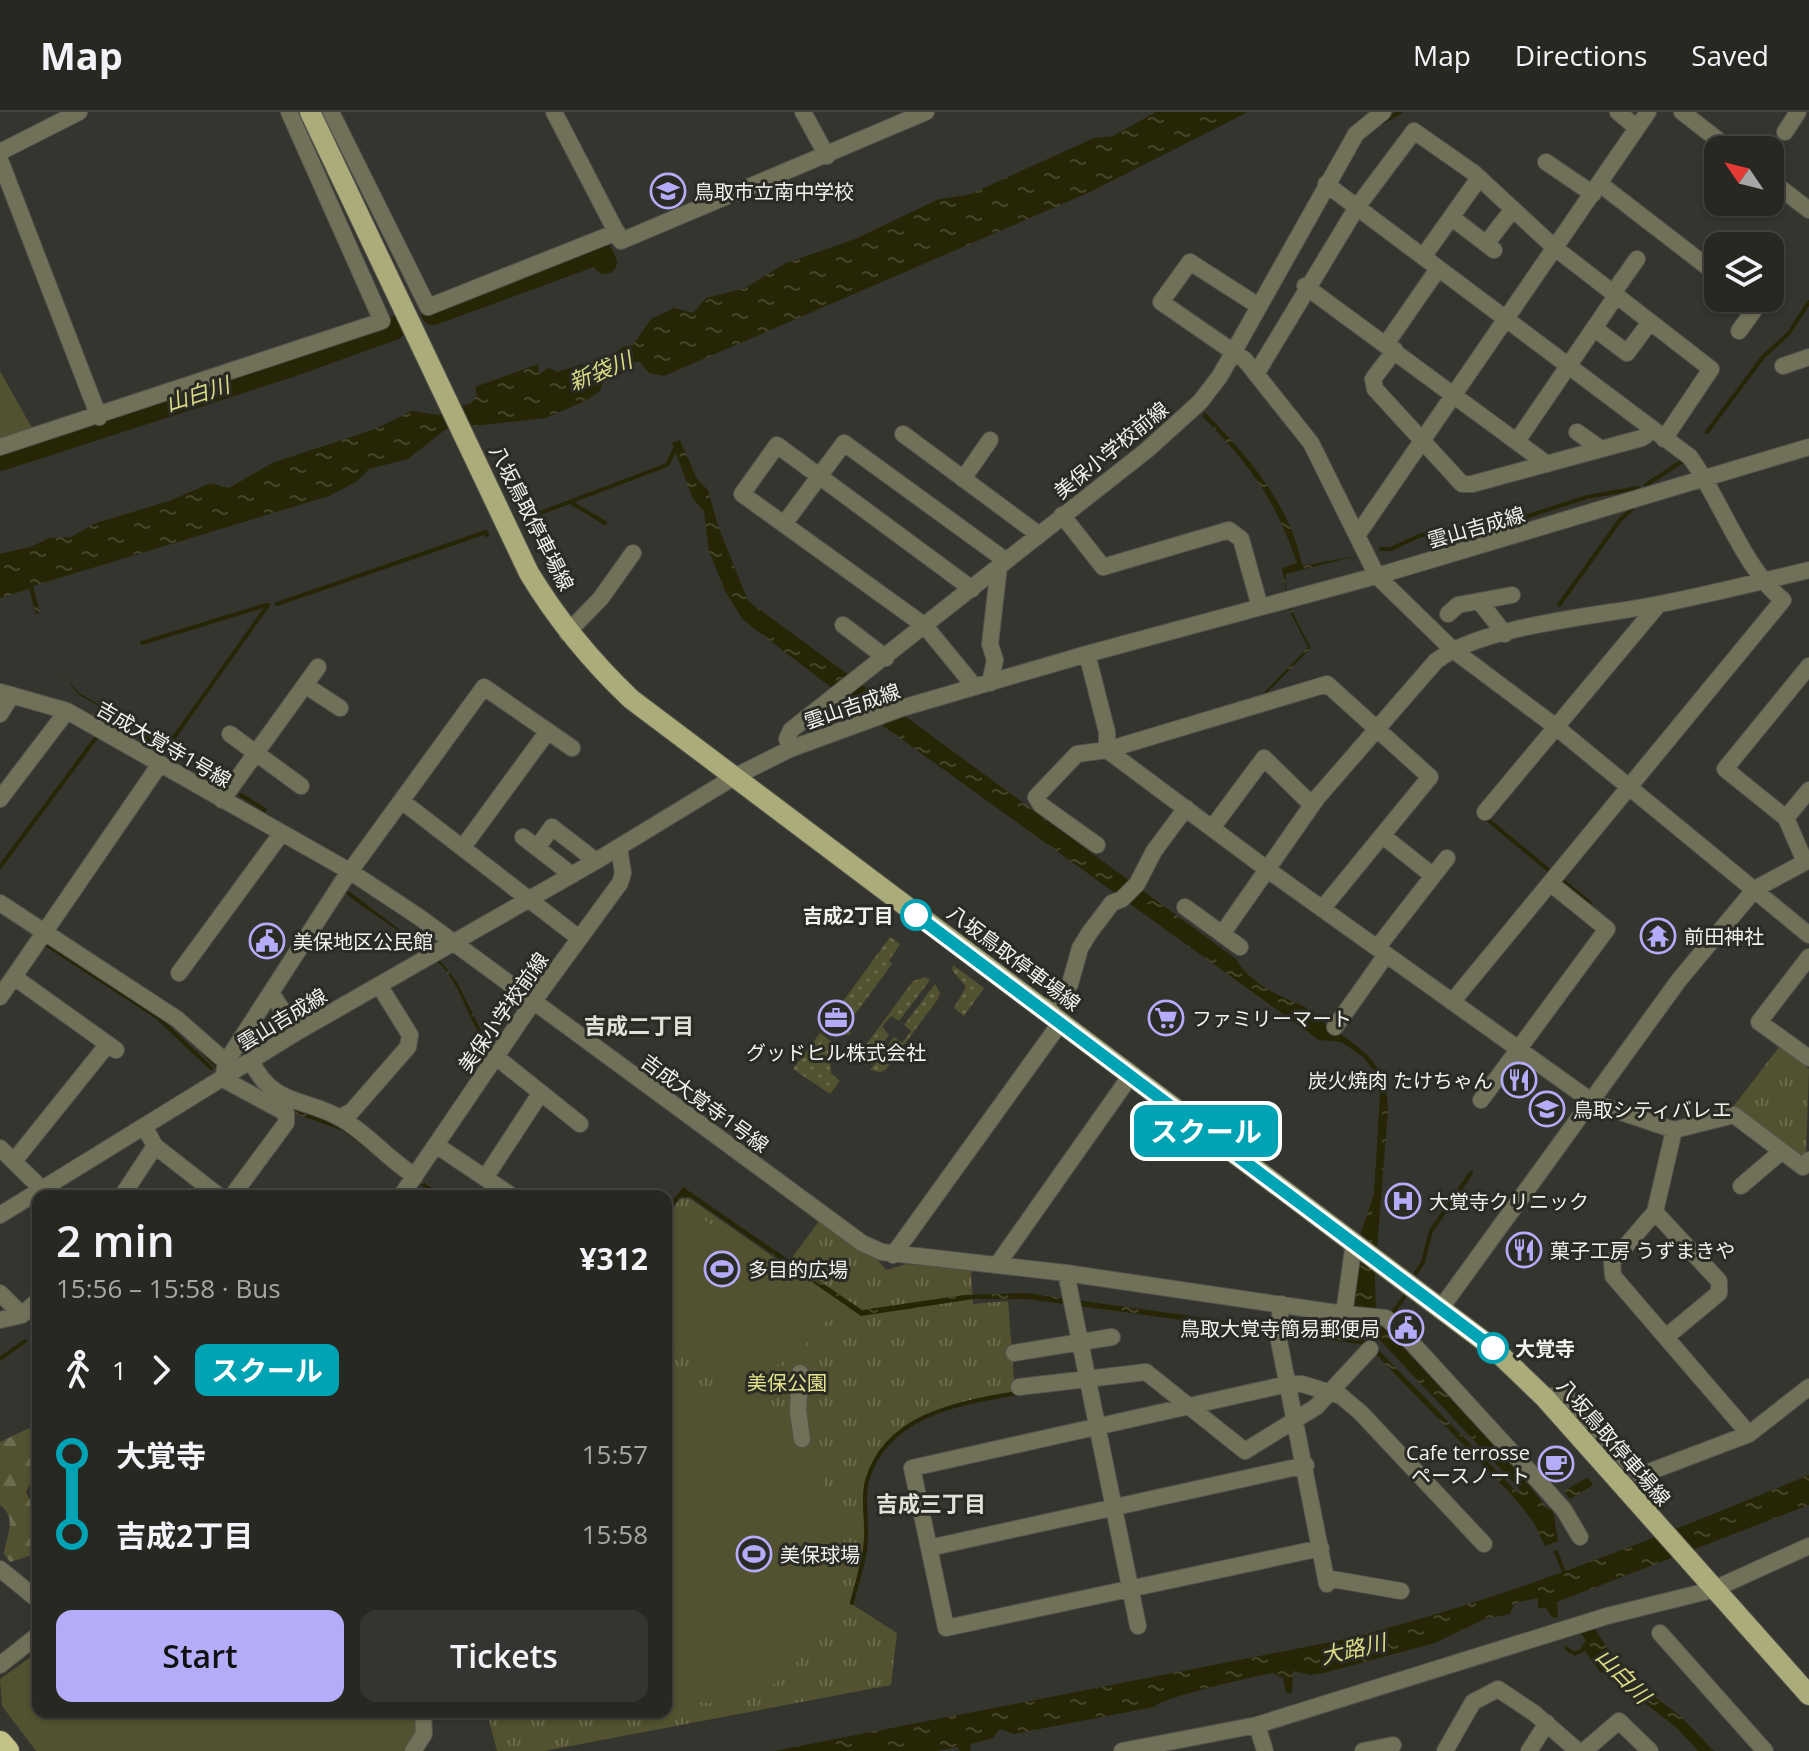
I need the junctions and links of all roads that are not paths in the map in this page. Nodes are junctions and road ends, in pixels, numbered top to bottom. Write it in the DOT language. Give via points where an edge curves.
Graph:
graph roads {
  1 [pos="79,112"];
  2 [pos="289,112"];
  3 [pos="310,112"];
  4 [pos="331,112"];
  5 [pos="554,112"];
  6 [pos="803,112"];
  7 [pos="926,112"];
  8 [pos="1383,112"];
  9 [pos="1618,112"];
  10 [pos="1648,112"];
  11 [pos="1682,112"];
  12 [pos="1798,112"];
  13 [pos="1637,128"];
  14 [pos="1785,132"];
  15 [pos="1713,136"];
  16 [pos="0,152"];
  17 [pos="827,156"];
  18 [pos="0,160"];
  19 [pos="1546,162"];
  20 [pos="1479,178"];
  21 [pos="1326,184"];
  22 [pos="1597,189"];
  23 [pos="1784,191"];
  24 [pos="1357,207"];
  25 [pos="1513,209"];
  26 [pos="1809,210"];
  27 [pos="1451,217"];
  28 [pos="617,232"];
  29 [pos="1555,248"];
  30 [pos="1423,257"];
  31 [pos="1637,259"];
  32 [pos="1704,265"];
  33 [pos="1438,269"];
  34 [pos="1305,286"];
  35 [pos="1615,295"];
  36 [pos="1257,305"];
  37 [pos="1753,312"];
  38 [pos="1506,321"];
  39 [pos="1650,322"];
  40 [pos="1594,328"];
  41 [pos="1739,331"];
  42 [pos="1390,347"];
  43 [pos="1233,351"];
  44 [pos="1809,357"];
  45 [pos="1783,366"];
  46 [pos="1568,367"];
  47 [pos="1256,374"];
  48 [pos="1454,395"];
  49 [pos="99,417"];
  50 [pos="1577,432"];
  51 [pos="903,434"];
  52 [pos="1658,434"];
  53 [pos="990,440"];
  54 [pos="1423,441"];
  55 [pos="1517,441"];
  56 [pos="0,447"];
  57 [pos="1809,447"];
  58 [pos="1601,449"];
  59 [pos="1547,464"];
  60 [pos="819,477"];
  61 [pos="1706,478"];
  62 [pos="963,479"];
  63 [pos="1062,515"];
  64 [pos="784,524"];
  65 [pos="1038,534"];
  66 [pos="1358,534"];
  67 [pos="633,553"];
  68 [pos="1002,563"];
  69 [pos="1809,570"];
  70 [pos="1377,576"];
  71 [pos="1763,581"];
  72 [pos="972,589"];
  73 [pos="1512,595"];
  74 [pos="1479,601"];
  75 [pos="1658,605"];
  76 [pos="1260,607"];
  77 [pos="1448,614"];
  78 [pos="843,625"];
  79 [pos="925,626"];
  80 [pos="567,633"];
  81 [pos="1505,634"];
  82 [pos="1452,649"];
  83 [pos="1087,654"];
  84 [pos="886,658"];
  85 [pos="1809,666"];
  86 [pos="318,667"];
  87 [pos="305,685"];
  88 [pos="982,685"];
  89 [pos="6,694"];
  90 [pos="340,708"];
  91 [pos="67,711"];
  92 [pos="0,714"];
  93 [pos="1556,727"];
  94 [pos="1376,730"];
  95 [pos="548,731"];
  96 [pos="230,734"];
  97 [pos="572,748"];
  98 [pos="790,749"];
  99 [pos="1107,750"];
  100 [pos="256,753"];
  101 [pos="160,764"];
  102 [pos="734,777"];
  103 [pos="301,786"];
  104 [pos="1630,787"];
  105 [pos="1809,790"];
  106 [pos="0,799"];
  107 [pos="222,800"];
  108 [pos="403,802"];
  109 [pos="1312,805"];
  110 [pos="1186,808"];
  111 [pos="1485,812"];
  112 [pos="1786,818"];
  113 [pos="1212,828"];
  114 [pos="281,834"];
  115 [pos="1383,836"];
  116 [pos="523,837"];
  117 [pos="1097,845"];
  118 [pos="463,847"];
  119 [pos="619,847"];
  120 [pos="537,848"];
  121 [pos="1447,858"];
  122 [pos="596,861"];
  123 [pos="1807,861"];
  124 [pos="1268,870"];
  125 [pos="351,872"];
  126 [pos="572,875"];
  127 [pos="1432,875"];
  128 [pos="1550,883"];
  129 [pos="1755,889"];
  130 [pos="530,899"];
  131 [pos="0,903"];
  132 [pos="1185,907"];
  133 [pos="1322,909"];
  134 [pos="45,930"];
  135 [pos="1222,934"];
  136 [pos="1809,935"];
  137 [pos="579,938"];
  138 [pos="454,942"];
  139 [pos="1240,947"];
  140 [pos="1382,952"];
  141 [pos="1809,957"];
  142 [pos="179,973"];
  143 [pos="14,977"];
  144 [pos="379,985"];
  145 [pos="271,993"];
  146 [pos="0,997"];
  147 [pos="533,1002"];
  148 [pos="1452,1002"];
  149 [pos="1053,1017"];
  150 [pos="1335,1027"];
  151 [pos="297,1032"];
  152 [pos="1519,1049"];
  153 [pos="496,1057"];
  154 [pos="1809,1058"];
  155 [pos="251,1061"];
  156 [pos="226,1062"];
  157 [pos="1131,1075"];
  158 [pos="223,1079"];
  159 [pos="540,1094"];
  160 [pos="1481,1100"];
  161 [pos="1594,1103"];
  162 [pos="340,1118"];
  163 [pos="580,1124"];
  164 [pos="144,1126"];
  165 [pos="1674,1130"];
  166 [pos="436,1145"];
  167 [pos="155,1146"];
  168 [pos="0,1148"];
  169 [pos="1782,1151"];
  170 [pos="14,1161"];
  171 [pos="1807,1168"];
  172 [pos="415,1176"];
  173 [pos="485,1178"];
  174 [pos="1741,1186"];
  175 [pos="42,1190"];
  176 [pos="47,1190"];
  177 [pos="126,1190"];
  178 [pos="211,1190"];
  179 [pos="236,1190"];
  180 [pos="405,1190"];
  181 [pos="503,1190"];
  182 [pos="32,1198"];
  183 [pos="1655,1212"];
  184 [pos="0,1215"];
  185 [pos="1363,1249"];
  186 [pos="893,1255"];
  187 [pos="997,1265"];
  188 [pos="1066,1273"];
  189 [pos="0,1293"];
  190 [pos="1281,1304"];
  191 [pos="32,1306"];
  192 [pos="1441,1308"];
  193 [pos="1344,1314"];
  194 [pos="22,1315"];
  195 [pos="0,1320"];
  196 [pos="1112,1337"];
  197 [pos="1666,1337"];
  198 [pos="1080,1343"];
  199 [pos="1370,1349"];
  200 [pos="1014,1353"];
  201 [pos="800,1373"];
  202 [pos="1087,1380"];
  203 [pos="1288,1384"];
  204 [pos="1019,1387"];
  205 [pos="1809,1387"];
  206 [pos="1333,1392"];
  207 [pos="1545,1398"];
  208 [pos="1186,1406"];
  209 [pos="1296,1418"];
  210 [pos="1097,1425"];
  211 [pos="1749,1434"];
  212 [pos="802,1439"];
  213 [pos="1306,1465"];
  214 [pos="1113,1508"];
  215 [pos="1580,1537"];
  216 [pos="1484,1544"];
  217 [pos="1809,1546"];
  218 [pos="929,1548"];
  219 [pos="1321,1548"];
  220 [pos="0,1569"];
  221 [pos="1706,1582"];
  222 [pos="1131,1590"];
  223 [pos="1401,1591"];
  224 [pos="32,1595"];
  225 [pos="1138,1626"];
  226 [pos="1660,1633"];
  227 [pos="32,1640"];
  228 [pos="0,1665"];
  229 [pos="1809,1695"];
  230 [pos="423,1718"];
  231 [pos="1547,1723"];
  232 [pos="1257,1725"];
  233 [pos="0,1743"];
  234 [pos="1393,1745"];
  235 [pos="7,1751"];
  236 [pos="413,1751"];
  237 [pos="1122,1751"];
  238 [pos="1265,1751"];
  239 [pos="1363,1751"];
  240 [pos="1445,1751"];
  241 [pos="1529,1751"];
  242 [pos="1581,1751"];
  243 [pos="1650,1751"];
  244 [pos="1765,1751"];
  1 -- 16 [label="street"];
  2 -- 49 [label="street" via="382,321"];
  3 -- 80 [label="main road, 八坂鳥取停車場線" via="488,490 529,573"];
  4 -- 28 [label="street" via="428,307"];
  5 -- 28 [label="street"];
  6 -- 17 [label="street"];
  7 -- 17 [label="street"];
  8 -- 21 [label="street, 美保小学校前線" via="1356,134"];
  9 -- 13 [label="street"];
  10 -- 13 [label="street"];
  11 -- 15 [label="street"];
  12 -- 14 [label="street"];
  13 -- 22 [label="street"];
  17 -- 28 [label="street" via="621,241"];
  18 -- 49 [label="street"];
  19 -- 22 [label="street"];
  20 -- 24 [label="street" via="1414,131"];
  20 -- 25 [label="street"];
  20 -- 27 [label="street"];
  21 -- 24 [label="street"];
  21 -- 36 [label="street, 美保小学校前線"];
  22 -- 29 [label="street"];
  22 -- 32 [label="street"];
  23 -- 26 [label="street"];
  24 -- 30 [label="street"];
  24 -- 34 [label="street"];
  25 -- 27 [label="street" via="1490,247"];
  25 -- 29 [label="street"];
  27 -- 30 [label="street"];
  29 -- 35 [label="street"];
  29 -- 38 [label="street"];
  30 -- 33 [label="street"];
  31 -- 35 [label="street"];
  33 -- 38 [label="street"];
  33 -- 42 [label="street"];
  34 -- 42 [label="street"];
  34 -- 47 [label="street"];
  35 -- 39 [label="street"];
  35 -- 40 [label="street"];
  36 -- 43 [label="street, 美保小学校前線"];
  36 -- 43 [label="street" via="1190,262 1161,302"];
  37 -- 41 [label="street"];
  38 -- 46 [label="street"];
  38 -- 48 [label="street"];
  39 -- 40 [label="street" via="1627,353"];
  39 -- 52 [label="street" via="1711,369"];
  40 -- 46 [label="street"];
  42 -- 48 [label="street"];
  42 -- 54 [label="street" via="1373,379 1375,389"];
  43 -- 47 [label="street"];
  43 -- 63 [label="street, 美保小学校前線" via="1200,402"];
  44 -- 45 [label="street"];
  46 -- 52 [label="street"];
  46 -- 55 [label="street"];
  47 -- 66 [label="street" via="1311,443"];
  48 -- 54 [label="street"];
  48 -- 55 [label="street"];
  49 -- 56 [label="street"];
  50 -- 58 [label="street"];
  51 -- 62 [label="street"];
  52 -- 58 [label="street"];
  52 -- 61 [label="street" via="1690,457"];
  53 -- 62 [label="street"];
  54 -- 59 [label="street" via="1462,484"];
  54 -- 66 [label="street"];
  55 -- 59 [label="street"];
  57 -- 61 [label="street, 雲山吉成線"];
  58 -- 59 [label="street"];
  60 -- 64 [label="street"];
  60 -- 64 [label="street" via="777,445 742,494"];
  60 -- 68 [label="street" via="844,443"];
  60 -- 72 [label="street"];
  61 -- 70 [label="street, 雲山吉成線"];
  61 -- 71 [label="street"];
  62 -- 65 [label="street"];
  63 -- 65 [label="street, 美保小学校前線"];
  63 -- 76 [label="street" via="1103,567 1229,530 1241,539"];
  64 -- 79 [label="street"];
  65 -- 68 [label="street, 美保小学校前線"];
  66 -- 70 [label="street"];
  67 -- 80 [label="street"];
  68 -- 72 [label="street, 美保小学校前線"];
  68 -- 88 [label="street" via="990,644 995,660"];
  69 -- 71 [label="street"];
  70 -- 76 [label="street, 雲山吉成線"];
  70 -- 82 [label="street"];
  71 -- 75 [label="street"];
  71 -- 104 [label="street" via="1783,600"];
  72 -- 79 [label="street, 美保小学校前線"];
  73 -- 74 [label="street"];
  74 -- 77 [label="street" via="1458,605"];
  74 -- 81 [label="street"];
  75 -- 81 [label="street"];
  75 -- 93 [label="street"];
  76 -- 83 [label="street, 雲山吉成線"];
  78 -- 84 [label="street"];
  79 -- 84 [label="street, 美保小学校前線"];
  79 -- 88 [label="street"];
  80 -- 102 [label="main road, 八坂鳥取停車場線" via="631,699"];
  81 -- 82 [label="street"];
  82 -- 93 [label="street"];
  82 -- 94 [label="street"];
  83 -- 88 [label="street, 雲山吉成線"];
  83 -- 99 [label="street"];
  84 -- 98 [label="street, 美保小学校前線" via="791,730"];
  85 -- 112 [label="street" via="1725,769"];
  86 -- 87 [label="street"];
  87 -- 90 [label="street"];
  87 -- 100 [label="street"];
  88 -- 98 [label="street, 雲山吉成線"];
  89 -- 91 [label="street, 吉成大覚寺1号線"];
  89 -- 92 [label="street"];
  91 -- 101 [label="street, 吉成大覚寺1号線"];
  91 -- 106 [label="street"];
  93 -- 104 [label="street"];
  93 -- 111 [label="street"];
  94 -- 99 [label="street" via="1327,684"];
  94 -- 109 [label="street"];
  94 -- 115 [label="street" via="1430,777"];
  95 -- 97 [label="street"];
  95 -- 108 [label="street" via="484,687"];
  95 -- 118 [label="street"];
  96 -- 100 [label="street"];
  98 -- 102 [label="street, 雲山吉成線"];
  99 -- 110 [label="street"];
  99 -- 117 [label="street" via="1077,754 1036,797"];
  100 -- 103 [label="street"];
  100 -- 107 [label="street"];
  101 -- 107 [label="street, 吉成大覚寺1号線"];
  101 -- 134 [label="street"];
  102 -- 119 [label="street, 雲山吉成線"];
  102 -- 149 [label="main road, 八坂鳥取停車場線"];
  104 -- 128 [label="street"];
  104 -- 129 [label="street"];
  105 -- 112 [label="street"];
  107 -- 114 [label="street, 吉成大覚寺1号線"];
  108 -- 118 [label="street"];
  108 -- 125 [label="street"];
  109 -- 113 [label="street" via="1264,758"];
  109 -- 124 [label="street"];
  110 -- 113 [label="street"];
  110 -- 149 [label="street" via="1137,884 1112,903 1085,940"];
  112 -- 123 [label="street"];
  113 -- 124 [label="street"];
  114 -- 125 [label="street, 吉成大覚寺1号線"];
  114 -- 142 [label="street"];
  115 -- 127 [label="street"];
  115 -- 133 [label="street"];
  116 -- 120 [label="street"];
  118 -- 130 [label="street"];
  119 -- 122 [label="street, 雲山吉成線"];
  119 -- 137 [label="street, 美保小学校前線" via="620,883"];
  120 -- 122 [label="street" via="552,827"];
  120 -- 126 [label="street"];
  121 -- 127 [label="street"];
  122 -- 126 [label="street, 雲山吉成線"];
  123 -- 129 [label="street"];
  124 -- 133 [label="street"];
  124 -- 135 [label="street"];
  125 -- 138 [label="street, 吉成大覚寺1号線"];
  125 -- 145 [label="street"];
  126 -- 130 [label="street, 雲山吉成線"];
  127 -- 140 [label="street"];
  128 -- 148 [label="street"];
  128 -- 152 [label="street" via="1607,929"];
  129 -- 136 [label="street"];
  129 -- 161 [label="street" via="1673,988"];
  130 -- 137 [label="street"];
  130 -- 138 [label="street, 雲山吉成線"];
  131 -- 134 [label="street"];
  132 -- 135 [label="street"];
  133 -- 140 [label="street"];
  134 -- 143 [label="street"];
  134 -- 156 [label="street" via="177,1019"];
  135 -- 139 [label="street"];
  137 -- 147 [label="street, 美保小学校前線"];
  138 -- 144 [label="street, 雲山吉成線"];
  138 -- 147 [label="street, 吉成大覚寺1号線"];
  140 -- 148 [label="street"];
  140 -- 150 [label="street"];
  141 -- 154 [label="street" via="1759,1022"];
  143 -- 146 [label="street"];
  143 -- 170 [label="street" via="112,1047"];
  144 -- 151 [label="street, 雲山吉成線"];
  144 -- 162 [label="street" via="410,1035 408,1047"];
  145 -- 151 [label="street"];
  145 -- 156 [label="street"];
  147 -- 153 [label="street, 美保小学校前線"];
  147 -- 186 [label="street, 吉成大覚寺1号線" via="862,1243"];
  148 -- 152 [label="street"];
  149 -- 157 [label="main road, 八坂鳥取停車場線"];
  149 -- 186 [label="street"];
  151 -- 155 [label="street, 雲山吉成線"];
  152 -- 160 [label="street"];
  152 -- 161 [label="street"];
  153 -- 159 [label="street"];
  153 -- 166 [label="street, 美保小学校前線"];
  155 -- 158 [label="street, 雲山吉成線"];
  155 -- 162 [label="street" via="260,1080 281,1095"];
  156 -- 158 [label="street"];
  157 -- 185 [label="main road, 八坂鳥取停車場線"];
  157 -- 187 [label="street"];
  158 -- 164 [label="street, 雲山吉成線"];
  158 -- 179 [label="street" via="286,1113 286,1123"];
  159 -- 163 [label="street"];
  159 -- 173 [label="street"];
  161 -- 165 [label="street"];
  161 -- 192 [label="street"];
  162 -- 172 [label="street"];
  164 -- 167 [label="street"];
  164 -- 176 [label="street, 雲山吉成線"];
  165 -- 169 [label="street" via="1734,1115"];
  165 -- 183 [label="street"];
  166 -- 172 [label="street, 美保小学校前線"];
  166 -- 173 [label="street"];
  167 -- 177 [label="street"];
  167 -- 178 [label="street"];
  168 -- 170 [label="street"];
  169 -- 171 [label="street"];
  169 -- 174 [label="street"];
  170 -- 175 [label="street"];
  172 -- 180 [label="street, 美保小学校前線"];
  173 -- 181 [label="street"];
  182 -- 184 [label="street, 雲山吉成線"];
  183 -- 197 [label="street" via="1612,1262 1613,1274"];
  183 -- 197 [label="street" via="1719,1281 1719,1293"];
  185 -- 192 [label="main road, 八坂鳥取停車場線"];
  185 -- 193 [label="street"];
  186 -- 187 [label="street, 吉成大覚寺1号線"];
  187 -- 188 [label="street, 吉成大覚寺1号線"];
  188 -- 190 [label="street, 吉成大覚寺1号線"];
  188 -- 198 [label="street"];
  189 -- 194 [label="street"];
  190 -- 193 [label="street, 吉成大覚寺1号線"];
  190 -- 203 [label="street" via="1276,1325"];
  191 -- 194 [label="street"];
  192 -- 207 [label="main road, 八坂鳥取停車場線"];
  193 -- 215 [label="street, 吉成大覚寺1号線" via="1386,1318 1402,1332 1532,1473"];
  194 -- 195 [label="street"];
  196 -- 198 [label="street"];
  197 -- 211 [label="street"];
  198 -- 200 [label="street"];
  198 -- 202 [label="street"];
  199 -- 206 [label="street"];
  201 -- 212 [label="street"];
  202 -- 204 [label="street"];
  202 -- 208 [label="street" via="1146,1372"];
  202 -- 210 [label="street"];
  203 -- 206 [label="street"];
  203 -- 208 [label="street"];
  203 -- 209 [label="street"];
  205 -- 211 [label="street"];
  206 -- 209 [label="street"];
  206 -- 216 [label="street" via="1361,1413"];
  207 -- 211 [label="street" via="1564,1393 1641,1475"];
  207 -- 221 [label="main road, 八坂鳥取停車場線"];
  208 -- 209 [label="street" via="1245,1451"];
  208 -- 210 [label="street"];
  209 -- 213 [label="street"];
  210 -- 214 [label="street"];
  210 -- 218 [label="street" via="912,1468"];
  213 -- 214 [label="street"];
  213 -- 219 [label="street"];
  214 -- 218 [label="street"];
  214 -- 222 [label="street"];
  217 -- 221 [label="street"];
  218 -- 222 [label="street" via="946,1628"];
  219 -- 222 [label="street"];
  219 -- 223 [label="street" via="1326,1581"];
  220 -- 224 [label="street"];
  221 -- 229 [label="main road, 八坂鳥取停車場線"];
  221 -- 232 [label="street"];
  222 -- 225 [label="street"];
  226 -- 244 [label="street"];
  227 -- 228 [label="street"];
  230 -- 236 [label="street" via="424,1734"];
  231 -- 240 [label="street" via="1498,1689 1473,1702"];
  231 -- 241 [label="street"];
  231 -- 242 [label="street"];
  232 -- 237 [label="street"];
  232 -- 238 [label="street"];
  233 -- 235 [label="highway"];
  234 -- 239 [label="street"];
  242 -- 243 [label="street" via="1619,1721"];
}
